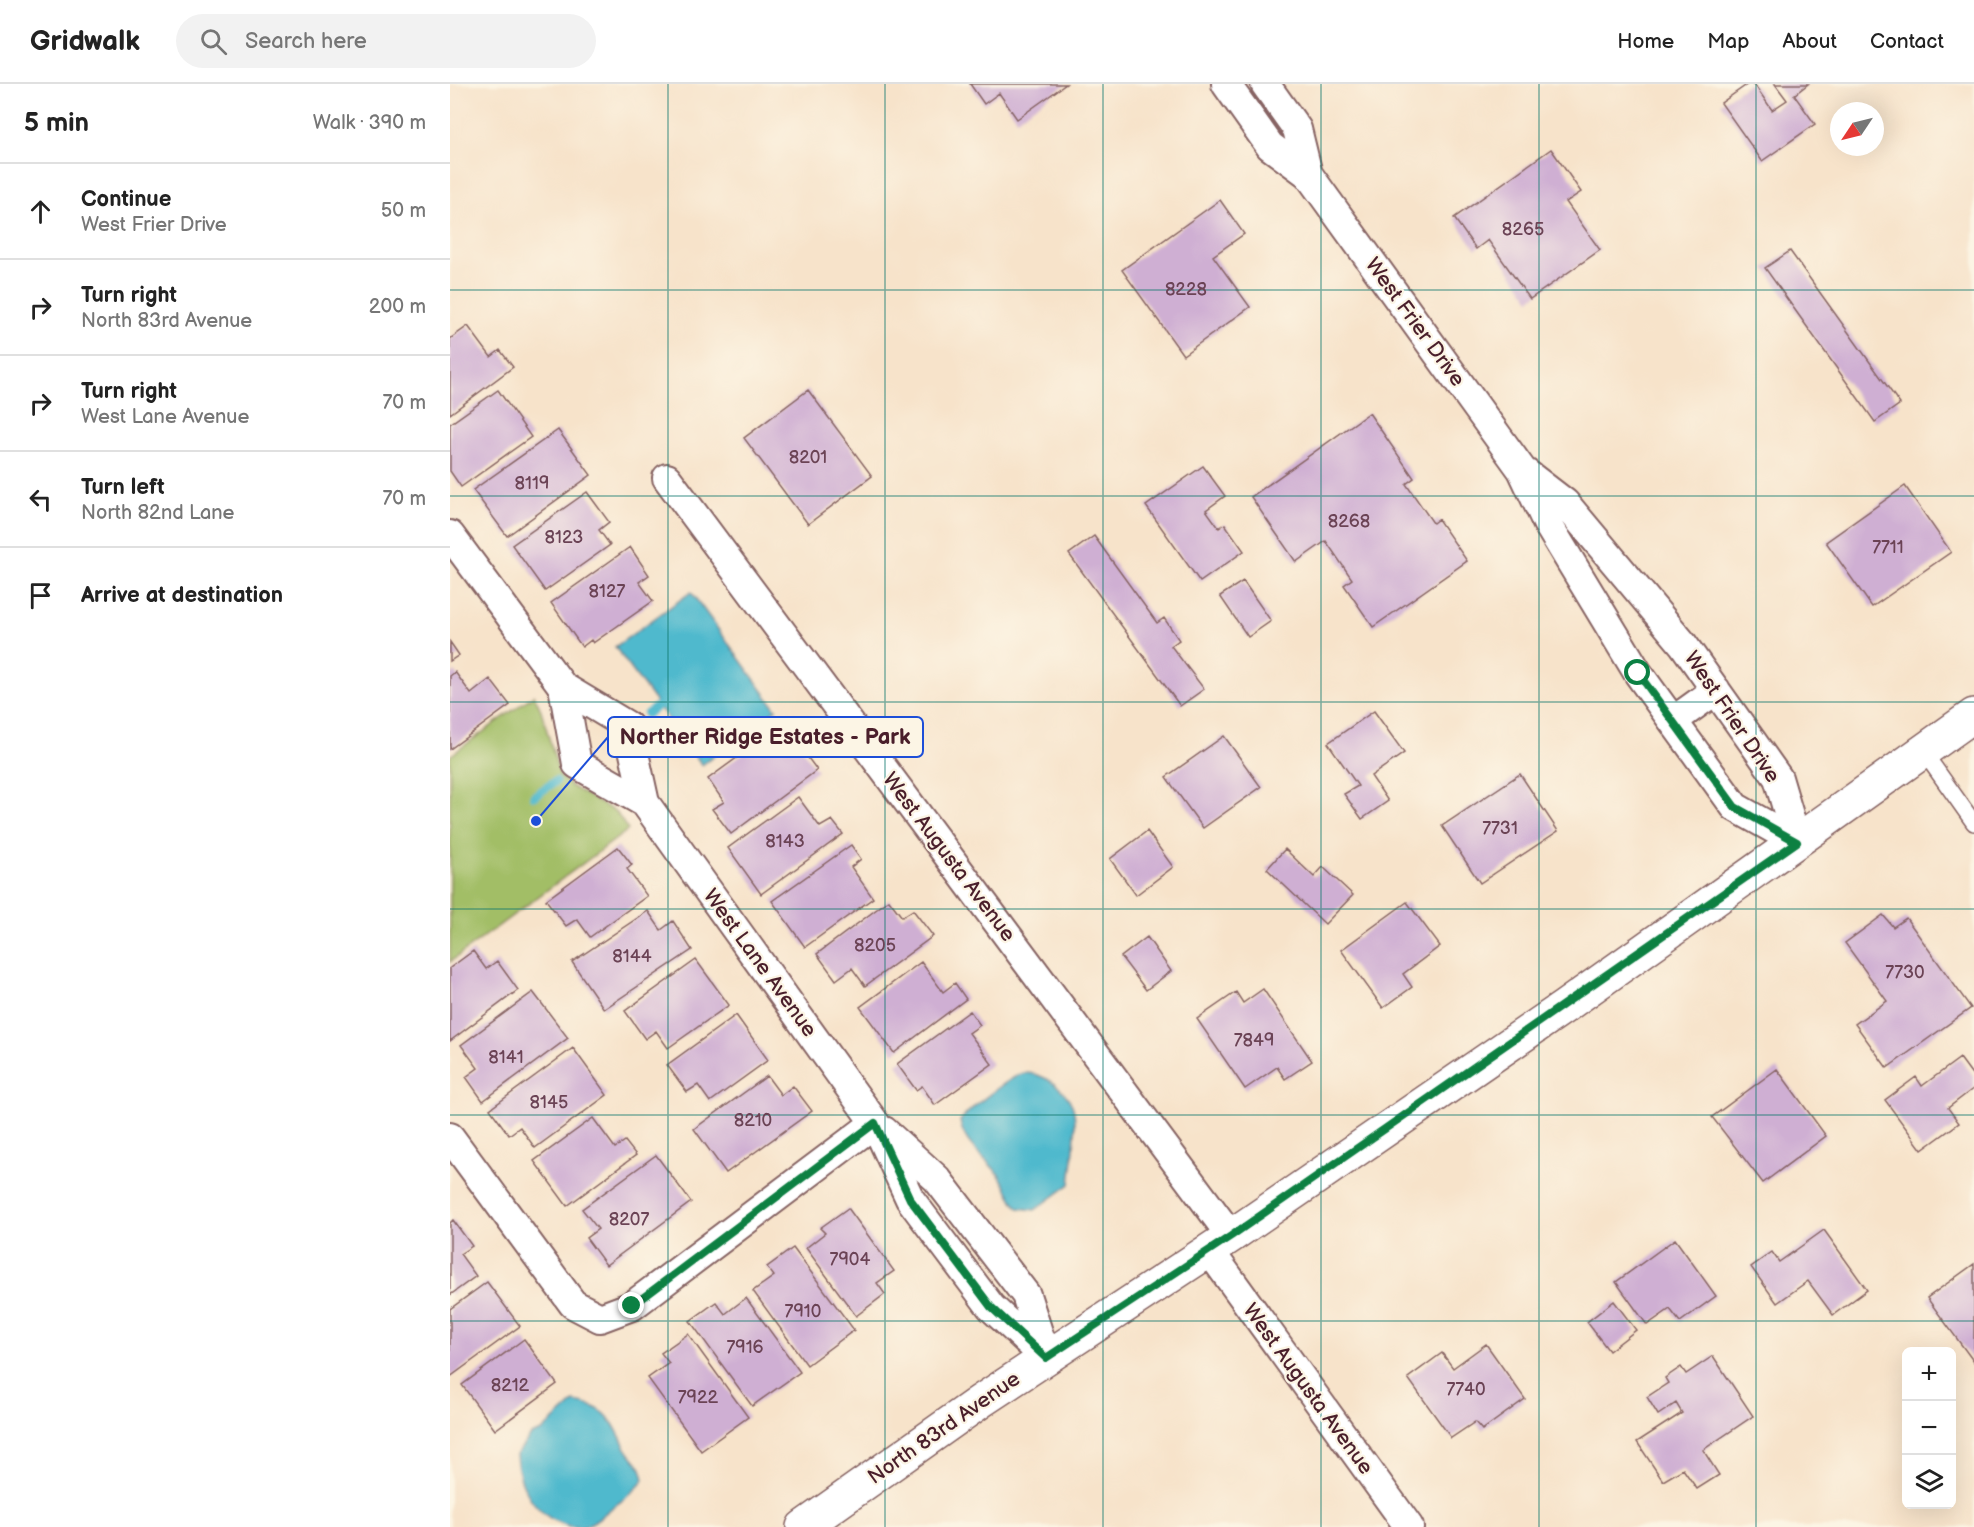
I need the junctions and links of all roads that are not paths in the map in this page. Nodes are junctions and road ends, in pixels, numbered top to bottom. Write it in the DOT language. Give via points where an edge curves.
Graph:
graph roads {
  1 [pos="1226,84"];
  2 [pos="1265,84"];
  3 [pos="1308,174"];
  4 [pos="1522,470"];
  5 [pos="667,478"];
  6 [pos="450,535"];
  7 [pos="563,687"];
  8 [pos="1716,690"];
  9 [pos="1974,715"];
  10 [pos="1673,722"];
  11 [pos="1923,751"];
  12 [pos="645,803"];
  13 [pos="1974,823"];
  14 [pos="1797,842"];
  15 [pos="875,1123"];
  16 [pos="450,1137"];
  17 [pos="956,1203"];
  18 [pos="928,1224"];
  19 [pos="1220,1243"];
  20 [pos="1046,1358"];
  21 [pos="803,1527"];
  22 [pos="1408,1527"];
  1 -- 3 [label="street, West Frier Drive" via="1270,146"];
  2 -- 3 [label="street, West Frier Drive" via="1298,129"];
  3 -- 4 [label="street, West Frier Drive"];
  4 -- 8 [label="street, West Frier Drive" via="1565,503"];
  4 -- 10 [label="street, West Frier Drive" via="1546,523 1638,673"];
  5 -- 19 [label="street, West Augusta Avenue"];
  6 -- 7 [label="street, West Lane Avenue"];
  7 -- 12 [label="street, West Lane Avenue" via="628,726"];
  7 -- 12 [label="street, West Lane Avenue" via="578,764"];
  8 -- 10 [label="street"];
  8 -- 14 [label="street, West Frier Drive" via="1778,778"];
  9 -- 11 [label="main road, North 83rd Avenue"];
  10 -- 14 [label="street, West Frier Drive" via="1735,807"];
  11 -- 13 [label="lane"];
  11 -- 14 [label="main road, North 83rd Avenue"];
  12 -- 15 [label="street, West Lane Avenue"];
  14 -- 19 [label="main road, North 83rd Avenue"];
  15 -- 16 [label="street" via="632,1306 600,1318 573,1304"];
  15 -- 17 [label="street, West Lane Avenue" via="938,1179"];
  15 -- 18 [label="street, West Lane Avenue" via="910,1199"];
  17 -- 18 [label="street"];
  17 -- 20 [label="street, West Lane Avenue" via="1026,1295"];
  18 -- 20 [label="street, West Lane Avenue" via="991,1307"];
  19 -- 20 [label="main road, North 83rd Avenue"];
  19 -- 22 [label="street, West Augusta Avenue"];
  20 -- 21 [label="main road, North 83rd Avenue"];
}
